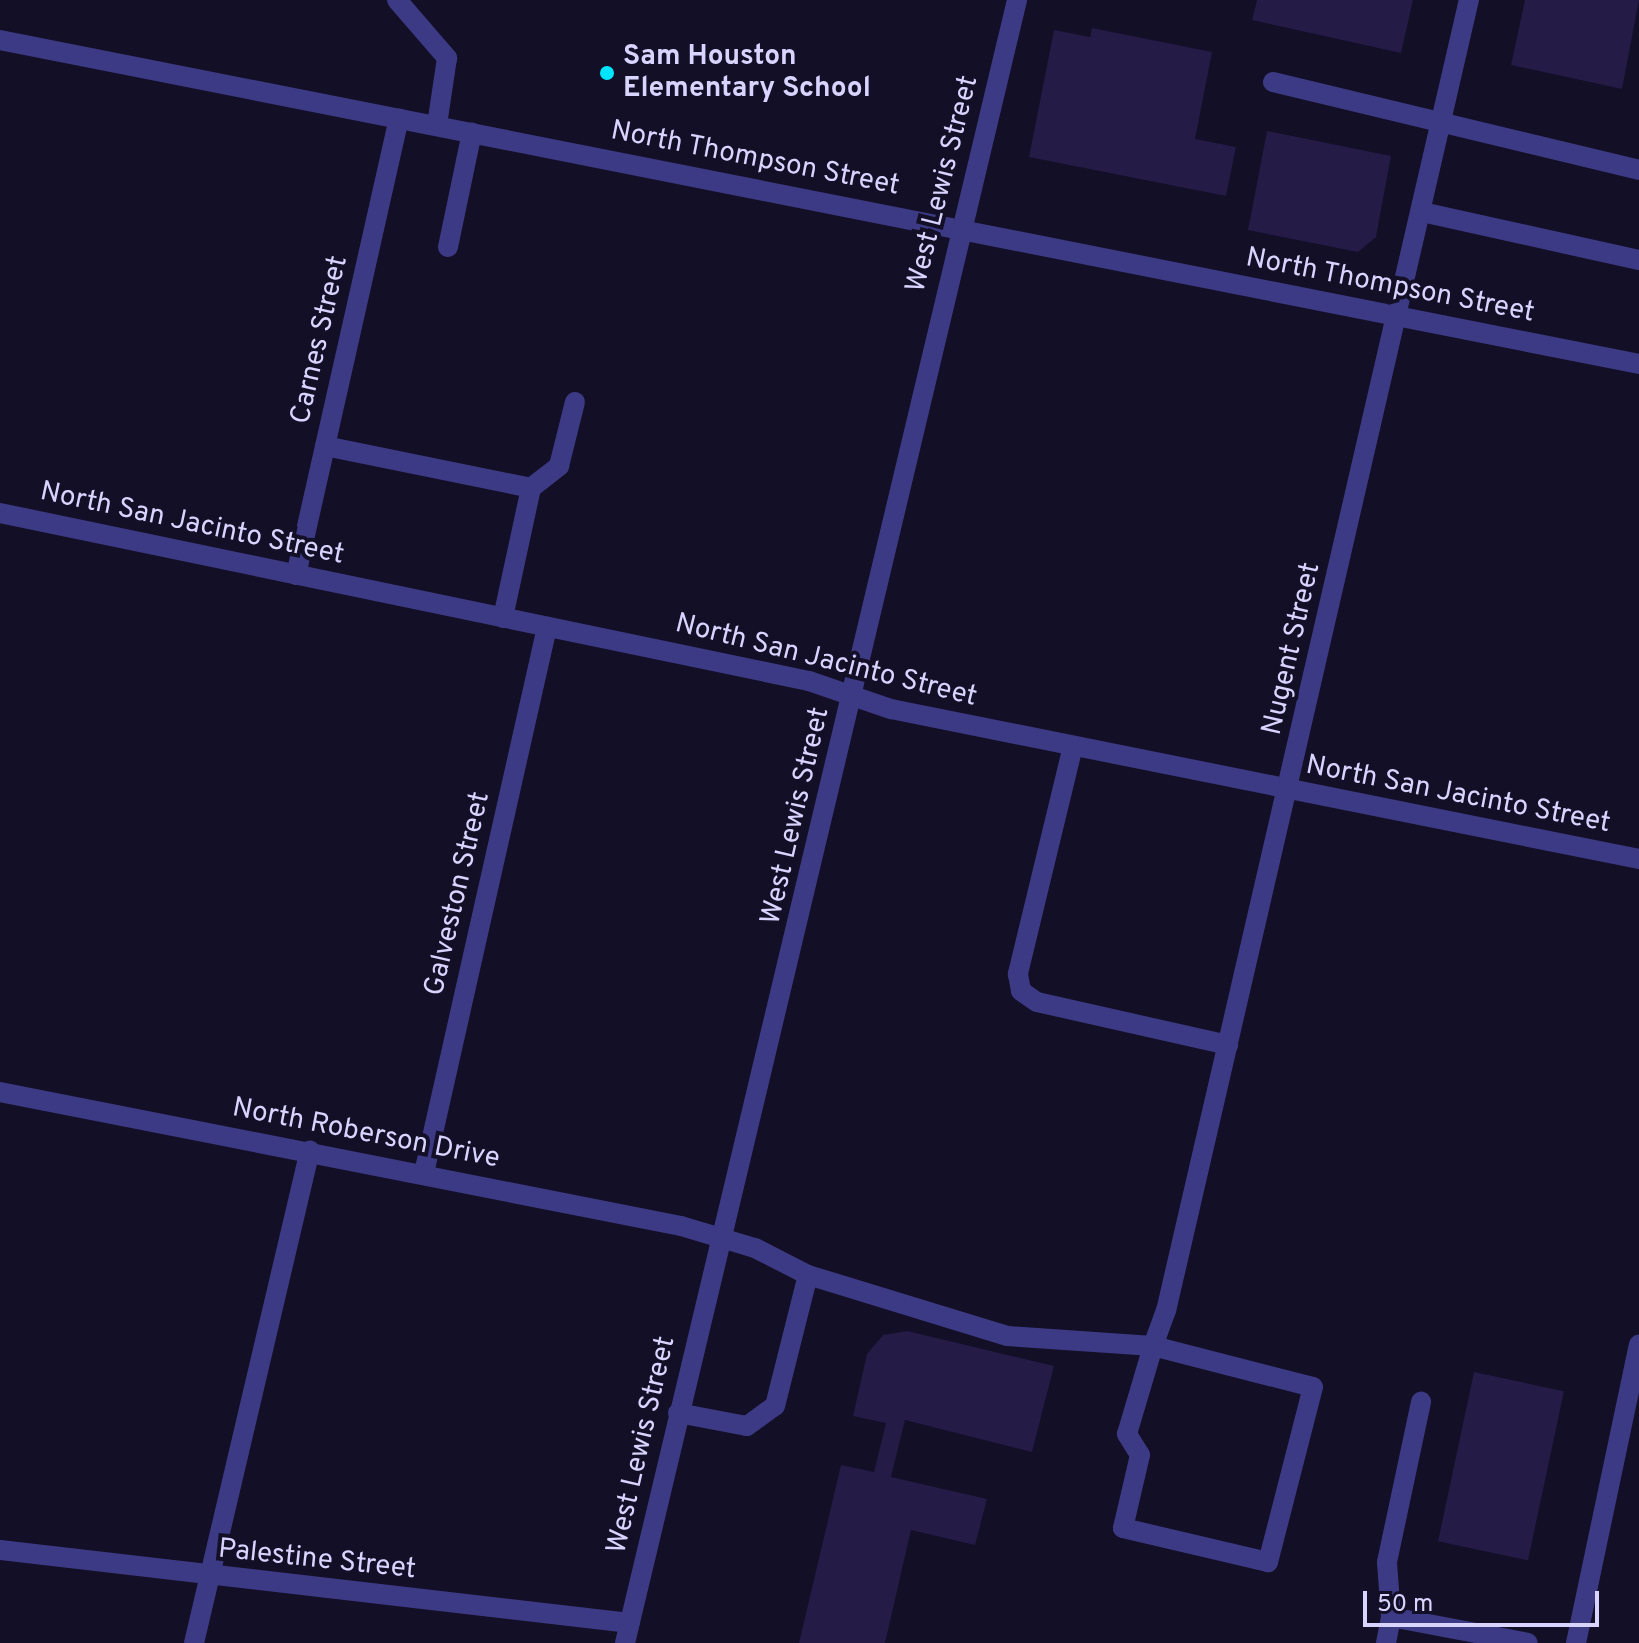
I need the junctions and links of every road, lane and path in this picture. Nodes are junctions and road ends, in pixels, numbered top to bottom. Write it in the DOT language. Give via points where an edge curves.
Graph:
graph roads {
  1 [pos="397,0"];
  2 [pos="1017,0"];
  3 [pos="1469,0"];
  4 [pos="0,40"];
  5 [pos="1273,82"];
  6 [pos="399,118"];
  7 [pos="1442,123"];
  8 [pos="437,125"];
  9 [pos="472,132"];
  10 [pos="1639,170"];
  11 [pos="1422,212"];
  12 [pos="960,229"];
  13 [pos="448,247"];
  14 [pos="1639,260"];
  15 [pos="1398,317"];
  16 [pos="1639,364"];
  17 [pos="575,402"];
  18 [pos="325,446"];
  19 [pos="531,488"];
  20 [pos="0,513"];
  21 [pos="296,575"];
  22 [pos="503,618"];
  23 [pos="547,627"];
  24 [pos="852,696"];
  25 [pos="1073,746"];
  26 [pos="1287,790"];
  27 [pos="1639,859"];
  28 [pos="1228,1045"];
  29 [pos="0,1092"];
  30 [pos="310,1150"];
  31 [pos="424,1173"];
  32 [pos="720,1238"];
  33 [pos="808,1275"];
  34 [pos="1639,1345"];
  35 [pos="1153,1346"];
  36 [pos="1421,1402"];
  37 [pos="678,1413"];
  38 [pos="0,1550"];
  39 [pos="208,1578"];
  40 [pos="1391,1617"];
  41 [pos="627,1633"];
  42 [pos="194,1643"];
  43 [pos="1386,1643"];
  44 [pos="1528,1643"];
  45 [pos="1576,1643"];
  1 -- 8 [label="street" via="447,58"];
  2 -- 12 [label="street, West Lewis Street"];
  3 -- 7 [label="street, Nugent Street"];
  4 -- 6 [label="street, North Thompson Street"];
  5 -- 7 [label="street"];
  6 -- 8 [label="street, North Thompson Street"];
  6 -- 18 [label="street, Carnes Street"];
  7 -- 10 [label="street"];
  7 -- 11 [label="street, Nugent Street"];
  8 -- 9 [label="street, North Thompson Street"];
  9 -- 12 [label="street, North Thompson Street"];
  9 -- 13 [label="street"];
  11 -- 14 [label="street"];
  11 -- 15 [label="street, Nugent Street"];
  12 -- 15 [label="street, North Thompson Street"];
  12 -- 24 [label="street, West Lewis Street"];
  15 -- 16 [label="street, North Thompson Street"];
  15 -- 26 [label="street, Nugent Street"];
  17 -- 19 [label="street" via="559,466"];
  18 -- 19 [label="street"];
  18 -- 21 [label="street, Carnes Street"];
  19 -- 22 [label="street"];
  20 -- 21 [label="street, North San Jacinto Street"];
  21 -- 22 [label="street, North San Jacinto Street"];
  22 -- 23 [label="street, North San Jacinto Street"];
  23 -- 24 [label="street, North San Jacinto Street" via="809,681"];
  23 -- 31 [label="street, Galveston Street"];
  24 -- 25 [label="street, North San Jacinto Street" via="891,709"];
  24 -- 32 [label="street, West Lewis Street"];
  25 -- 26 [label="street, North San Jacinto Street"];
  25 -- 28 [label="street" via="1018,974 1021,991 1037,1002"];
  26 -- 27 [label="street, North San Jacinto Street"];
  26 -- 28 [label="street, Nugent Street"];
  28 -- 35 [label="street, Nugent Street" via="1166,1311"];
  29 -- 30 [label="street, North Roberson Drive"];
  30 -- 31 [label="street, North Roberson Drive"];
  30 -- 39 [label="street"];
  31 -- 32 [label="street, North Roberson Drive"];
  32 -- 33 [label="street, North Roberson Drive" via="755,1248"];
  32 -- 37 [label="street, West Lewis Street"];
  33 -- 35 [label="street, North Roberson Drive" via="1007,1336"];
  33 -- 37 [label="street" via="775,1406 747,1426"];
  34 -- 45 [label="street"];
  35 -- 35 [label="street, North Roberson Drive" via="1127,1434 1140,1455 1123,1528 1268,1562 1313,1387"];
  36 -- 40 [label="street" via="1387,1562"];
  37 -- 41 [label="street, West Lewis Street"];
  38 -- 39 [label="street, Palestine Street"];
  39 -- 41 [label="street, Palestine Street"];
  39 -- 42 [label="street"];
  40 -- 43 [label="street"];
  40 -- 44 [label="street"];
}
